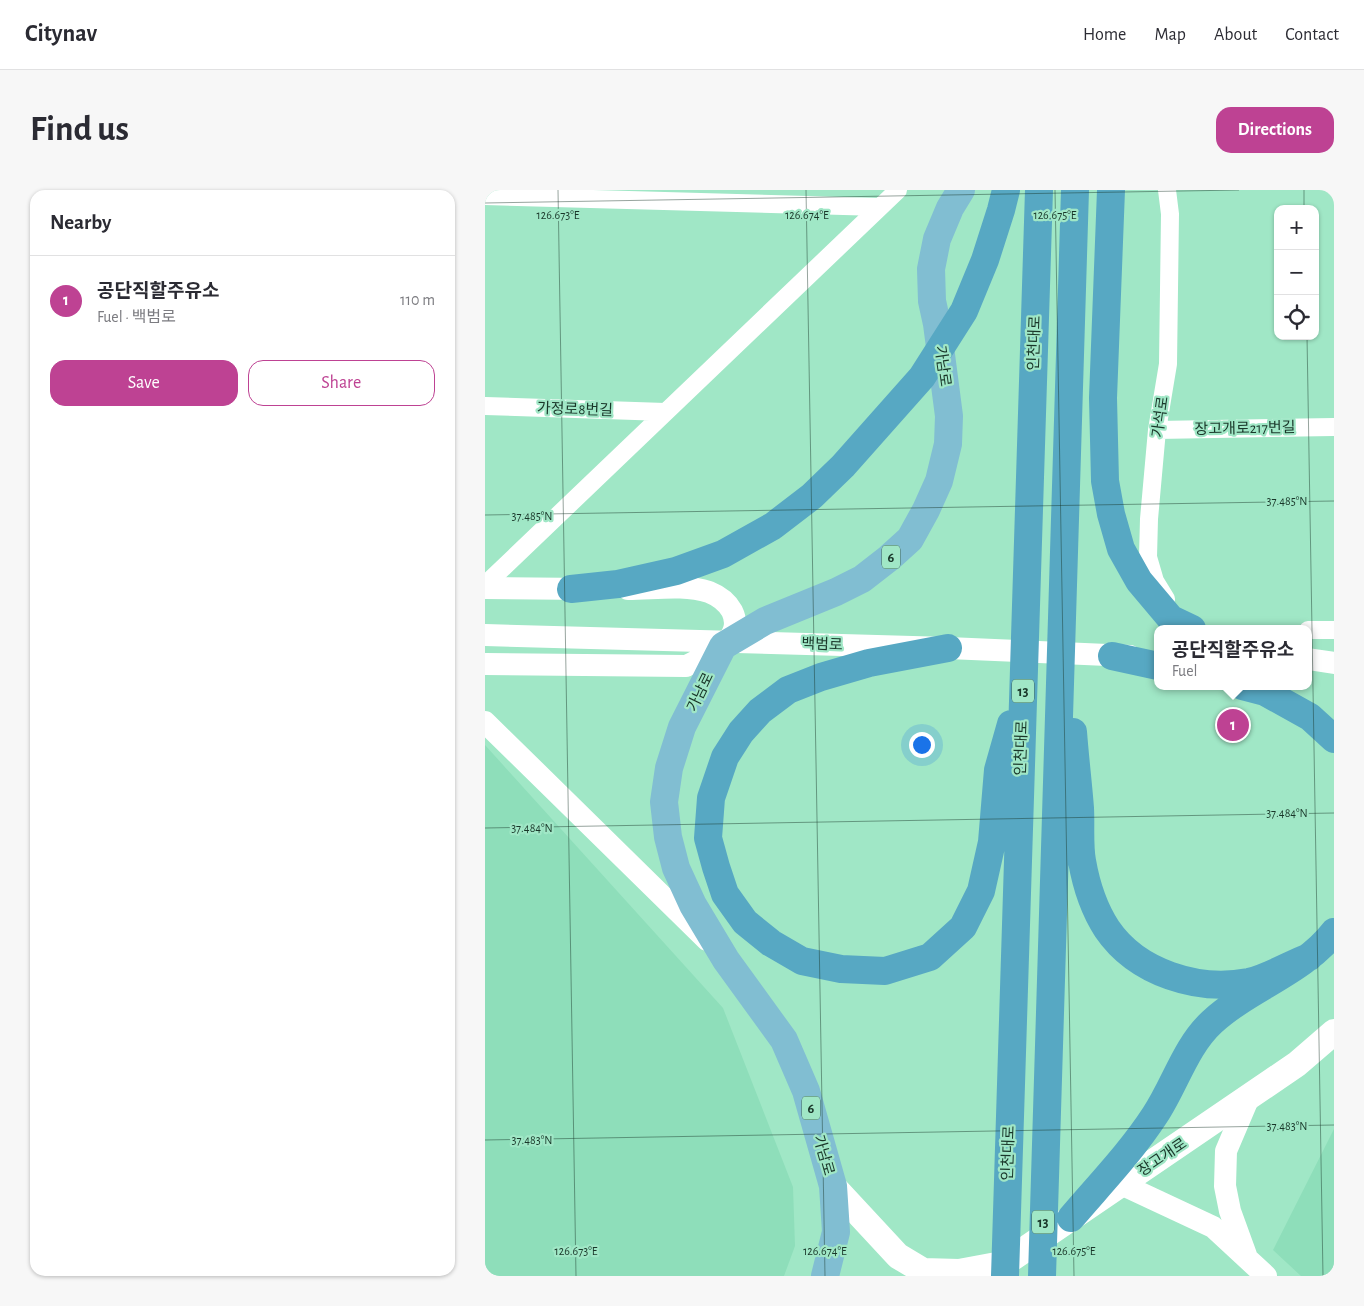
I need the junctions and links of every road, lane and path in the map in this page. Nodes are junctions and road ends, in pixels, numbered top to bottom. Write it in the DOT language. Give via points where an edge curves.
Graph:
graph roads {
  1 [pos="898,190"];
  2 [pos="961,190"];
  3 [pos="1006,190"];
  4 [pos="1039,190"];
  5 [pos="1075,190"];
  6 [pos="1111,190"];
  7 [pos="1167,190"];
  8 [pos="485,196"];
  9 [pos="880,206"];
  10 [pos="485,406"];
  11 [pos="665,412"];
  12 [pos="1334,427"];
  13 [pos="1157,430"];
  14 [pos="485,586"];
  15 [pos="571,589"];
  16 [pos="1062,609"];
  17 [pos="1184,625"];
  18 [pos="1190,625"];
  19 [pos="1312,630"];
  20 [pos="1334,630"];
  21 [pos="485,635"];
  22 [pos="723,646"];
  23 [pos="948,648"];
  24 [pos="1112,656"];
  25 [pos="1154,656"];
  26 [pos="1312,660"];
  27 [pos="1334,663"];
  28 [pos="485,664"];
  29 [pos="1154,665"];
  30 [pos="1023,682"];
  31 [pos="1257,690"];
  32 [pos="485,722"];
  33 [pos="1334,739"];
  34 [pos="1334,932"];
  35 [pos="1309,957"];
  36 [pos="726,960"];
  37 [pos="1334,1032"];
  38 [pos="1249,1097"];
  39 [pos="1121,1184"];
  40 [pos="833,1186"];
  41 [pos="1071,1218"];
  42 [pos="1246,1268"];
  43 [pos="999,1272"];
  44 [pos="825,1276"];
  45 [pos="1042,1276"];
  46 [pos="1266,1276"];
  1 -- 9 [label="street"];
  2 -- 22 [label="main road, 가남로 / 6" via="937,239 931,269 932,301 949,416 948,444 939,481 910,539 862,579 765,621"];
  3 -- 15 [label="highway" via="985,260 963,311 922,377 812,496 773,526 723,554 676,571 618,584"];
  4 -- 30 [label="highway, 인천대로 / 13"];
  5 -- 16 [label="highway, 13"];
  6 -- 17 [label="highway" via="1103,398 1105,480 1121,549 1139,580 1171,619"];
  7 -- 13 [label="street, 가석로" via="1170,214 1168,364"];
  8 -- 9 [label="street"];
  9 -- 11 [label="street"];
  10 -- 11 [label="street, 가정로8번길"];
  11 -- 14 [label="street"];
  12 -- 13 [label="street, 장고개로217번길"];
  13 -- 18 [label="street, 가석로" via="1149,557 1155,580 1165,598"];
  14 -- 15 [label="street"];
  15 -- 22 [label="street" via="693,589 711,593 727,602 735,618 734,633"];
  16 -- 35 [label="highway" via="1082,861 1093,900 1107,929 1127,951 1154,969 1191,983 1222,985 1251,981"];
  16 -- 45 [label="highway, 13"];
  19 -- 20 [label="street"];
  21 -- 23 [label="street, 백범로"];
  22 -- 28 [label="street" via="686,666"];
  22 -- 36 [label="main road, 가남로 / 6" via="682,727 669,768 664,802 676,868 693,905"];
  23 -- 24 [label="street, 백범로"];
  23 -- 30 [label="highway" via="869,663 789,690 761,711 741,732 725,757 711,798 708,838 725,894 745,922 771,943 802,960 841,969 885,971 929,957 963,927 981,891 993,842 998,770"];
  24 -- 25 [label="street, 백범로"];
  24 -- 29 [label="highway"];
  26 -- 27 [label="street"];
  30 -- 43 [label="highway, 인천대로 / 13" via="1007,1192"];
  31 -- 33 [label="highway" via="1310,716"];
  32 -- 36 [label="street"];
  34 -- 35 [label="highway"];
  35 -- 41 [label="highway" via="1211,1023 1188,1053 1145,1130"];
  36 -- 40 [label="main road, 가남로 / 6" via="784,1040 806,1091"];
  37 -- 38 [label="main road, 장고개로" via="1297,1064"];
  38 -- 39 [label="main road, 장고개로"];
  38 -- 42 [label="street" via="1226,1151 1225,1186"];
  39 -- 41 [label="main road, 장고개로"];
  39 -- 42 [label="street" via="1213,1227"];
  40 -- 43 [label="main road" via="898,1256 923,1271"];
  40 -- 44 [label="main road, 가남로 / 6" via="836,1232"];
  41 -- 43 [label="main road, 장고개로"];
  42 -- 46 [label="street"];
}
